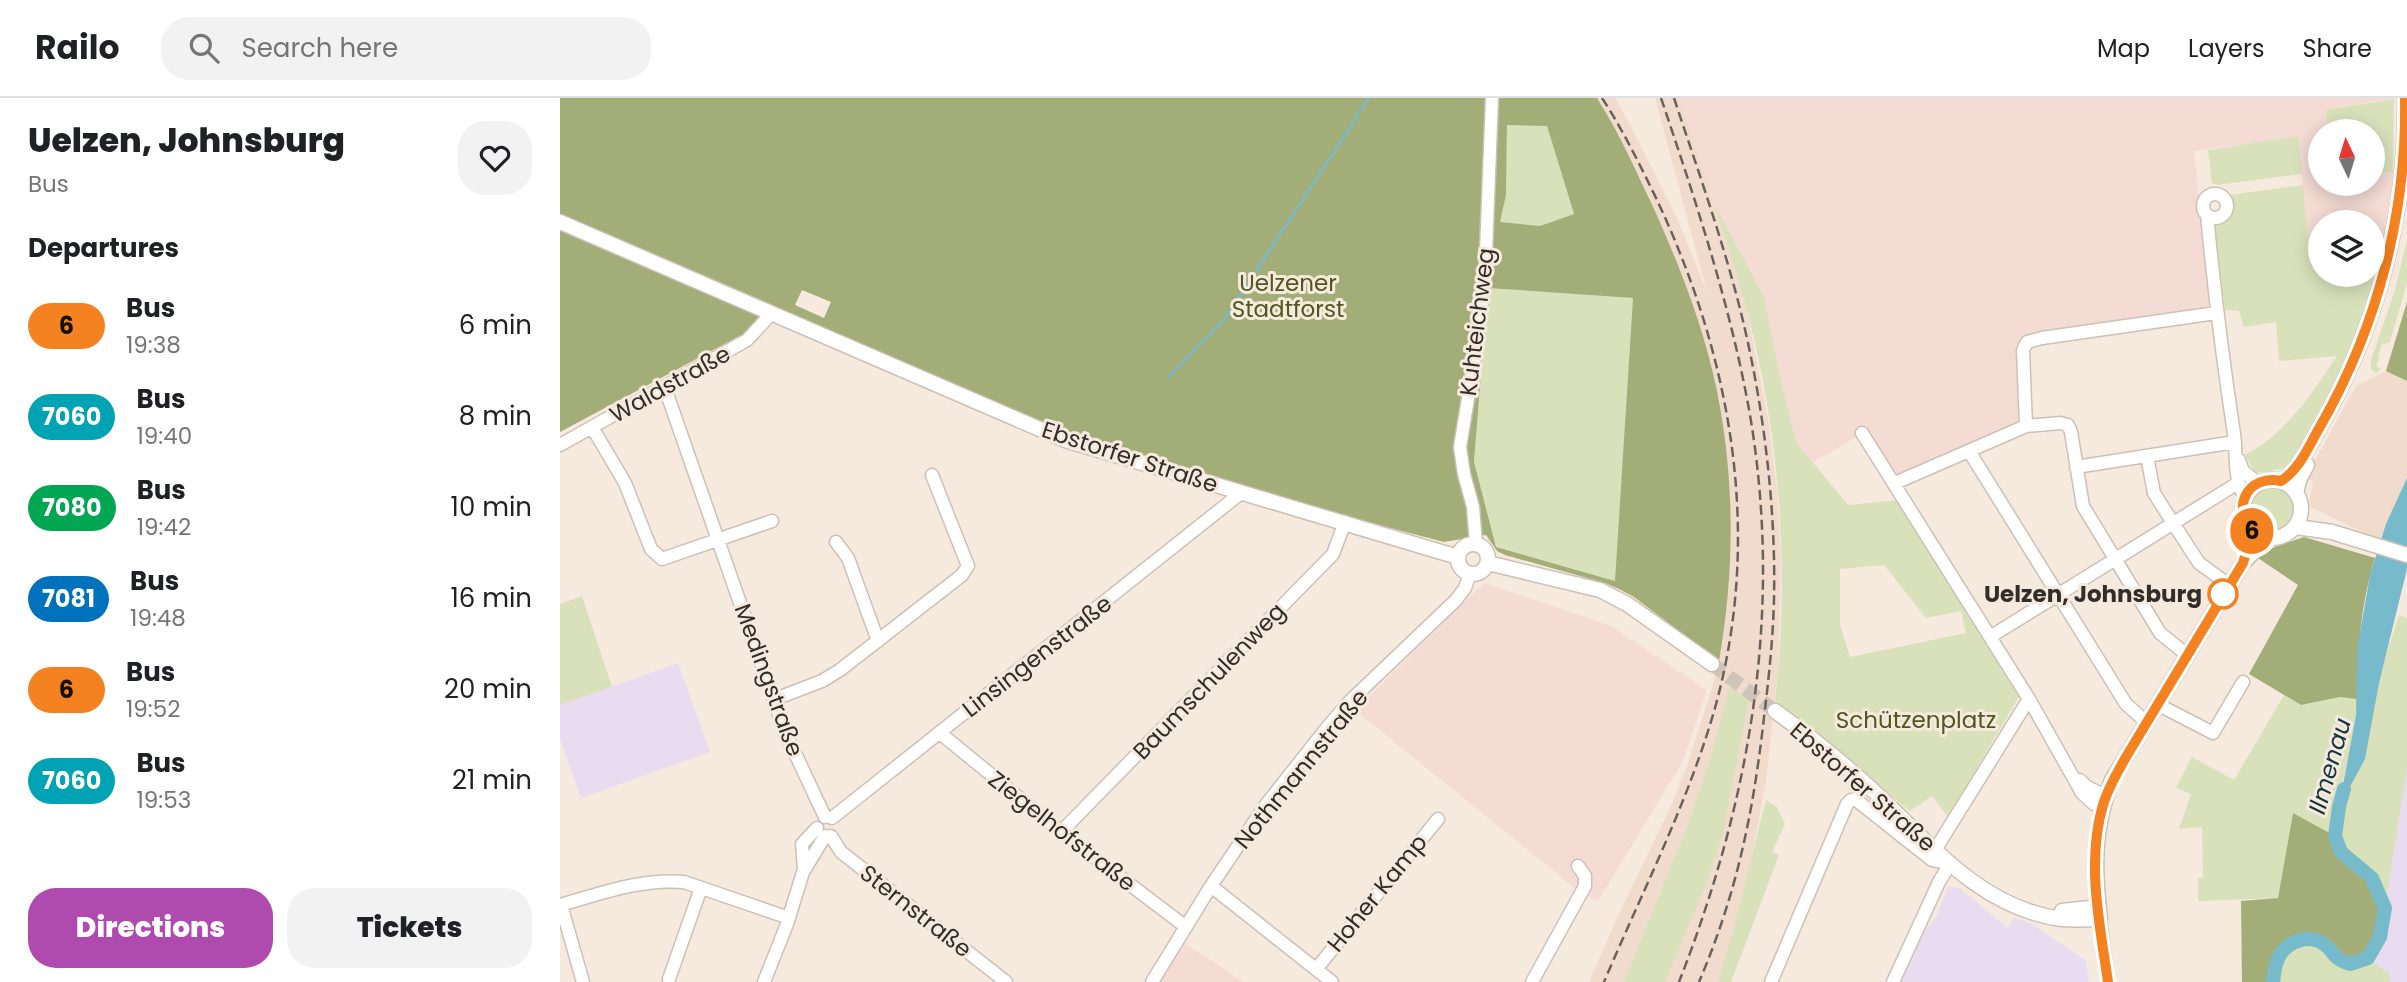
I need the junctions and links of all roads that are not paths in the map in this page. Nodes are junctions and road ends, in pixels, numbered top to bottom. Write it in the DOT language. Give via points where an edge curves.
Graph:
graph roads {
  1 [pos="1492,98"];
  2 [pos="2405,98"];
  3 [pos="2407,208"];
  4 [pos="2207,215"];
  5 [pos="560,222"];
  6 [pos="772,313"];
  7 [pos="2216,313"];
  8 [pos="665,388"];
  9 [pos="2026,426"];
  10 [pos="592,427"];
  11 [pos="1862,433"];
  12 [pos="2235,442"];
  13 [pos="560,445"];
  14 [pos="1969,451"];
  15 [pos="2147,456"];
  16 [pos="2076,467"];
  17 [pos="932,475"];
  18 [pos="2281,481"];
  19 [pos="1895,483"];
  20 [pos="2258,483"];
  21 [pos="2241,490"];
  22 [pos="2296,492"];
  23 [pos="1241,493"];
  24 [pos="2301,509"];
  25 [pos="772,521"];
  26 [pos="1345,522"];
  27 [pos="2173,523"];
  28 [pos="2295,527"];
  29 [pos="2252,531"];
  30 [pos="2332,532"];
  31 [pos="2267,538"];
  32 [pos="718,541"];
  33 [pos="836,542"];
  34 [pos="1476,544"];
  35 [pos="2407,555"];
  36 [pos="1458,557"];
  37 [pos="2115,559"];
  38 [pos="1488,563"];
  39 [pos="2243,563"];
  40 [pos="1470,573"];
  41 [pos="2229,585"];
  42 [pos="2059,594"];
  43 [pos="1990,636"];
  44 [pos="878,641"];
  45 [pos="2186,654"];
  46 [pos="1712,664"];
  47 [pos="2242,682"];
  48 [pos="775,699"];
  49 [pos="2029,699"];
  50 [pos="2157,704"];
  51 [pos="1775,711"];
  52 [pos="2146,722"];
  53 [pos="940,733"];
  54 [pos="2104,801"];
  55 [pos="1438,818"];
  56 [pos="826,827"];
  57 [pos="1061,832"];
  58 [pos="1935,850"];
  59 [pos="1950,864"];
  60 [pos="1578,866"];
  61 [pos="1211,886"];
  62 [pos="701,888"];
  63 [pos="561,905"];
  64 [pos="2099,913"];
  65 [pos="789,918"];
  66 [pos="1186,927"];
  67 [pos="1317,968"];
  68 [pos="669,979"];
  69 [pos="583,982"];
  70 [pos="764,982"];
  71 [pos="1006,982"];
  72 [pos="1152,982"];
  73 [pos="1332,982"];
  74 [pos="1532,982"];
  75 [pos="1771,982"];
  76 [pos="1893,982"];
  77 [pos="2108,982"];
  1 -- 34 [label="street, Kuhteichweg" via="1485,277 1460,447"];
  2 -- 18 [label="main road" via="2398,215 2380,289 2330,408 2296,469"];
  3 -- 22 [label="main road" via="2392,278 2372,339"];
  4 -- 4 [label="street" via="2203,206 2206,191 2222,195 2228,208 2219,217"];
  4 -- 7 [label="street"];
  5 -- 6 [label="main road, Ebstorfer Straße"];
  6 -- 8 [label="street, Waldstraße" via="747,340"];
  6 -- 23 [label="main road, Ebstorfer Straße" via="1065,440"];
  7 -- 9 [label="street" via="2027,342 2023,350"];
  7 -- 12 [label="street"];
  8 -- 10 [label="street, Waldstraße"];
  8 -- 32 [label="street, Medingstraße"];
  9 -- 14 [label="street"];
  9 -- 16 [label="street" via="2068,425"];
  10 -- 13 [label="street, Waldstraße"];
  10 -- 32 [label="street" via="625,484 655,555 663,559"];
  11 -- 19 [label="street"];
  12 -- 15 [label="street"];
  12 -- 20 [label="street" via="2243,471"];
  12 -- 21 [label="street"];
  14 -- 19 [label="street"];
  14 -- 42 [label="street"];
  15 -- 16 [label="street"];
  15 -- 27 [label="street" via="2154,493"];
  16 -- 37 [label="street" via="2083,506"];
  17 -- 44 [label="street" via="968,566 962,576"];
  18 -- 20 [label="main road"];
  18 -- 22 [label="main road"];
  19 -- 43 [label="street"];
  20 -- 21 [label="main road"];
  21 -- 27 [label="street"];
  21 -- 29 [label="main road" via="2243,515"];
  22 -- 24 [label="main road"];
  23 -- 26 [label="main road, Ebstorfer Straße"];
  23 -- 53 [label="street, Linsingenstraße"];
  24 -- 28 [label="main road"];
  24 -- 30 [label="main road"];
  25 -- 32 [label="street"];
  26 -- 36 [label="main road, Ebstorfer Straße"];
  26 -- 57 [label="street, Baumschulenweg" via="1333,554"];
  27 -- 37 [label="street"];
  27 -- 41 [label="street" via="2199,563"];
  28 -- 30 [label="main road"];
  28 -- 31 [label="main road" via="2280,537"];
  29 -- 31 [label="main road"];
  29 -- 39 [label="main road"];
  30 -- 35 [label="main road"];
  31 -- 39 [label="main road"];
  32 -- 48 [label="street, Medingstraße"];
  33 -- 44 [label="street" via="848,558"];
  34 -- 36 [label="main road" via="1466,546"];
  34 -- 38 [label="main road" via="1487,553"];
  36 -- 40 [label="main road" via="1461,568"];
  37 -- 42 [label="street"];
  37 -- 45 [label="street" via="2160,633"];
  38 -- 40 [label="main road" via="1481,572"];
  38 -- 46 [label="main road" via="1600,590 1628,604"];
  39 -- 41 [label="main road"];
  40 -- 61 [label="street, Nothmannstraße" via="1456,600 1326,729 1265,806"];
  41 -- 45 [label="main road"];
  42 -- 43 [label="street"];
  42 -- 52 [label="street" via="2126,704"];
  43 -- 49 [label="street"];
  44 -- 48 [label="street" via="822,681"];
  45 -- 50 [label="main road"];
  47 -- 50 [label="street" via="2213,733"];
  48 -- 56 [label="street, Medingstraße"];
  49 -- 54 [label="street" via="2072,772"];
  49 -- 58 [label="street"];
  50 -- 52 [label="main road"];
  51 -- 58 [label="main road, Ebstorfer Straße" via="1861,779"];
  52 -- 54 [label="main road"];
  53 -- 56 [label="street, Linsingenstraße"];
  53 -- 57 [label="street, Ziegelhofstraße"];
  54 -- 64 [label="main road" via="2095,857"];
  55 -- 67 [label="street, Hoher Kamp"];
  56 -- 65 [label="street, Linsingenstraße" via="804,869"];
  56 -- 71 [label="street, Sternstraße" via="841,852"];
  57 -- 66 [label="street, Ziegelhofstraße"];
  58 -- 59 [label="main road, Ebstorfer Straße"];
  59 -- 64 [label="main road, Ebstorfer Straße" via="1982,890 2019,907"];
  59 -- 75 [label="street, Ebstorfer Straße" via="1932,860 1859,801 1851,800"];
  59 -- 76 [label="street"];
  60 -- 74 [label="street" via="1585,886"];
  61 -- 66 [label="street, Nothmannstraße"];
  61 -- 67 [label="street"];
  62 -- 63 [label="street" via="661,880"];
  62 -- 65 [label="street"];
  62 -- 68 [label="street"];
  63 -- 69 [label="street"];
  64 -- 77 [label="street"];
  65 -- 70 [label="street, Linsingenstraße"];
  66 -- 72 [label="street, Nothmannstraße"];
  67 -- 73 [label="street"];
}
